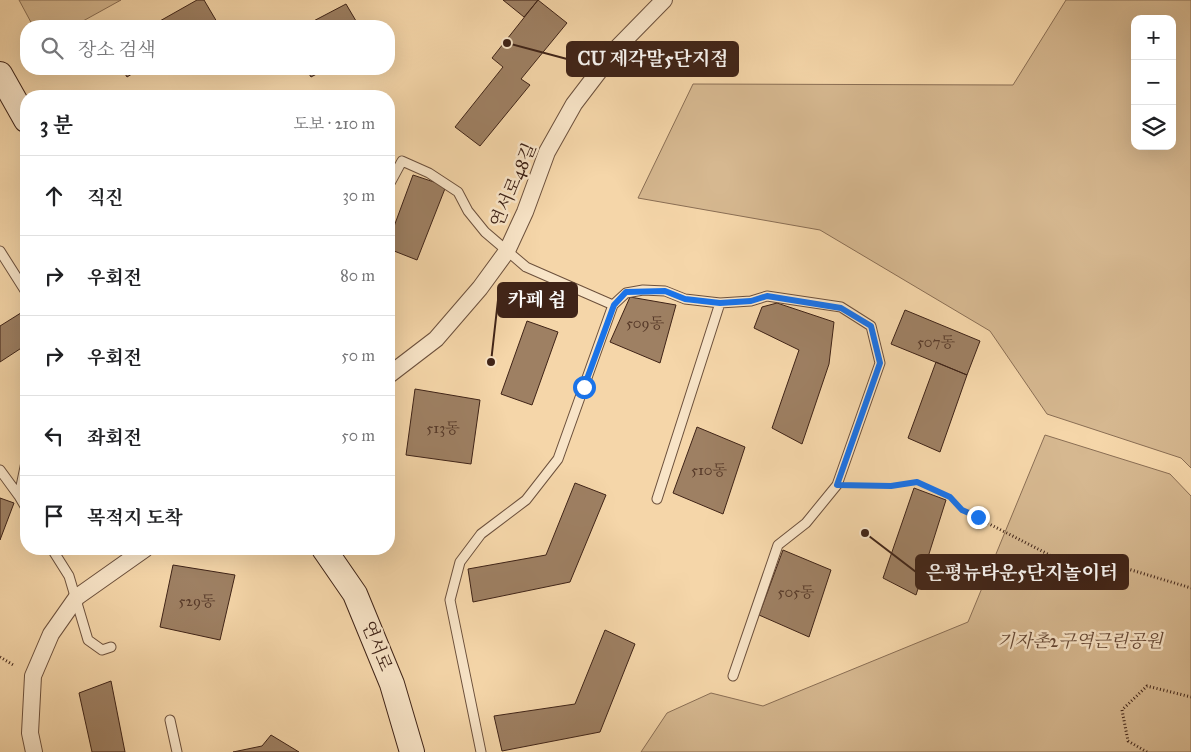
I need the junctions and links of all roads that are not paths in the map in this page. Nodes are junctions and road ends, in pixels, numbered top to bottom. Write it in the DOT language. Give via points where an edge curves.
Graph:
graph roads {
  1 [pos="664,0"];
  2 [pos="0,74"];
  3 [pos="20,109"];
  4 [pos="395,174"];
  5 [pos="507,250"];
  6 [pos="0,251"];
  7 [pos="20,283"];
  8 [pos="720,303"];
  9 [pos="614,305"];
  10 [pos="395,371"];
  11 [pos="0,470"];
  12 [pos="20,491"];
  13 [pos="19,496"];
  14 [pos="657,499"];
  15 [pos="56,555"];
  16 [pos="136,555"];
  17 [pos="328,555"];
  18 [pos="77,597"];
  19 [pos="111,647"];
  20 [pos="733,676"];
  21 [pos="170,720"];
  22 [pos="34,752"];
  23 [pos="177,752"];
  24 [pos="412,752"];
  25 [pos="481,752"];
  1 -- 5 [label="street, 연서로48길" via="616,50 574,104 547,152"];
  2 -- 3 [label="main road"];
  4 -- 5 [label="lane" via="402,161 429,173 458,192 485,232"];
  5 -- 9 [label="lane" via="526,267"];
  5 -- 10 [label="street, 연서로48길" via="436,340"];
  6 -- 7 [label="lane"];
  8 -- 9 [label="lane" via="685,299 665,291 642,290 626,292"];
  8 -- 14 [label="lane"];
  8 -- 20 [label="lane" via="751,301 767,296 841,308 871,326 880,363 837,485 806,523 778,546"];
  9 -- 25 [label="lane" via="558,459 526,500 480,534 460,562 450,600"];
  11 -- 13 [label="lane"];
  12 -- 13 [label="lane"];
  15 -- 18 [label="lane"];
  16 -- 18 [label="street"];
  17 -- 24 [label="main road, 연서로" via="356,594 392,684"];
  18 -- 19 [label="lane" via="88,640 102,650"];
  18 -- 22 [label="street" via="51,634 33,676 30,733"];
  21 -- 23 [label="lane"];
}
